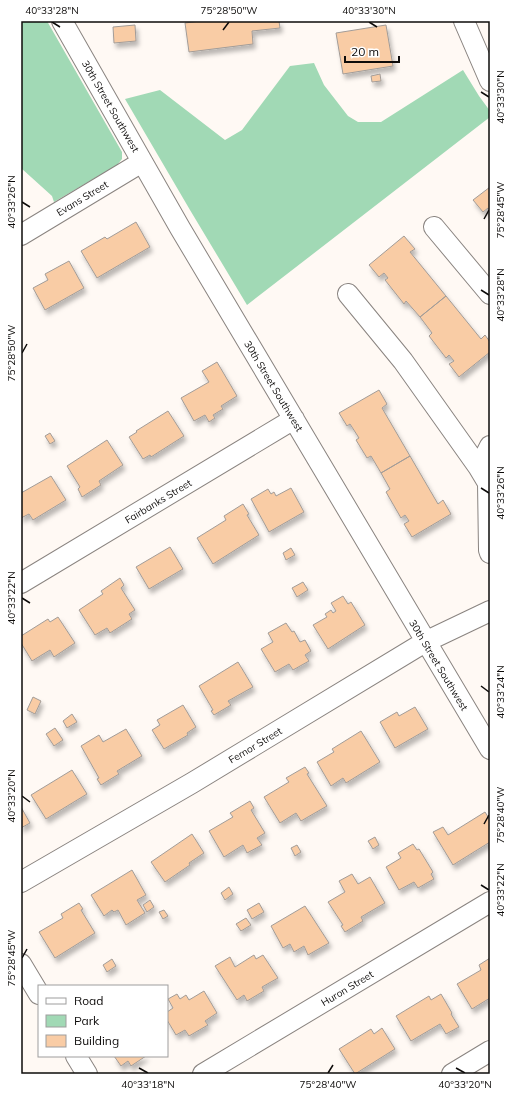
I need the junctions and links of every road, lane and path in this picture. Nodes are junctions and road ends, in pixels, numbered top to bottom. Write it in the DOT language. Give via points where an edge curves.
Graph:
graph roads {
  1 [pos="62,21"];
  2 [pos="464,21"];
  3 [pos="490,81"];
  4 [pos="142,162"];
  5 [pos="434,227"];
  6 [pos="21,235"];
  7 [pos="348,294"];
  8 [pos="490,294"];
  9 [pos="294,419"];
  10 [pos="490,446"];
  11 [pos="485,465"];
  12 [pos="490,553"];
  13 [pos="21,583"];
  14 [pos="490,611"];
  15 [pos="426,642"];
  16 [pos="490,749"];
  17 [pos="21,882"];
  18 [pos="490,902"];
  19 [pos="21,964"];
  20 [pos="38,992"];
  21 [pos="490,1051"];
  22 [pos="77,1057"];
  23 [pos="87,1074"];
  24 [pos="203,1074"];
  25 [pos="452,1074"];
  1 -- 4 [label="street, 30th Street Southwest"];
  2 -- 3 [label="street"];
  4 -- 6 [label="street, Evans Street"];
  4 -- 9 [label="street, 30th Street Southwest"];
  5 -- 8 [label="street"];
  7 -- 11 [label="street"];
  9 -- 13 [label="street, Fairbanks Street"];
  9 -- 15 [label="street, 30th Street Southwest"];
  10 -- 11 [label="street"];
  11 -- 12 [label="street" via="488,482"];
  14 -- 15 [label="street, Fernor Street"];
  15 -- 16 [label="street, 30th Street Southwest"];
  15 -- 17 [label="street, Fernor Street" via="192,783"];
  18 -- 24 [label="street, Huron Street"];
  19 -- 20 [label="street"];
  21 -- 25 [label="street"];
  22 -- 23 [label="street"];
}
